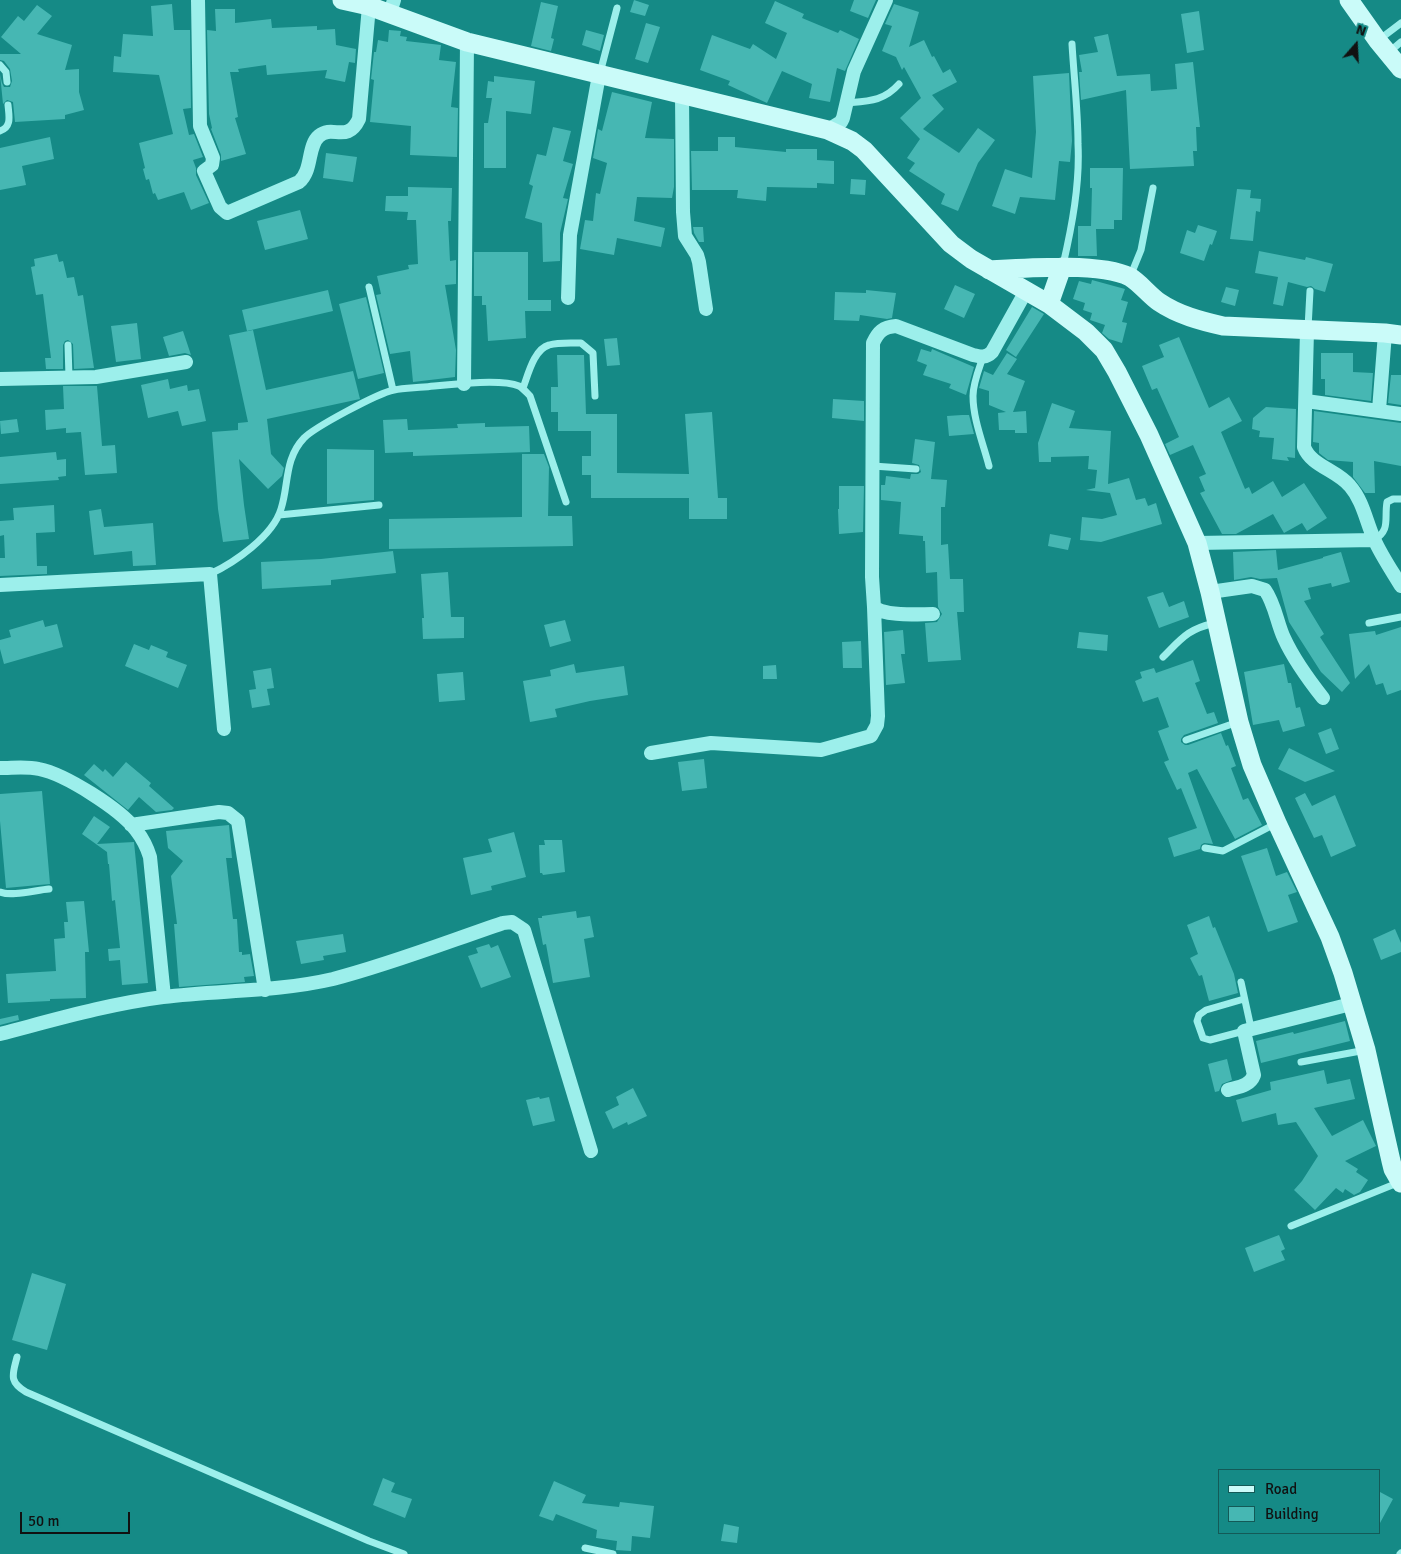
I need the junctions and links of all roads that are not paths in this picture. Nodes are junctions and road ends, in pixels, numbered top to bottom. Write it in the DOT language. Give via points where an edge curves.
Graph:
graph roads {
  1 [pos="198,0"];
  2 [pos="342,0"];
  3 [pos="886,0"];
  4 [pos="1349,0"];
  5 [pos="370,6"];
  6 [pos="392,6"];
  7 [pos="617,8"];
  8 [pos="1401,23"];
  9 [pos="467,42"];
  10 [pos="1072,44"];
  11 [pos="1389,45"];
  12 [pos="0,65"];
  13 [pos="1401,69"];
  14 [pos="599,75"];
  15 [pos="7,82"];
  16 [pos="899,84"];
  17 [pos="682,95"];
  18 [pos="847,103"];
  19 [pos="8,105"];
  20 [pos="828,130"];
  21 [pos="0,131"];
  22 [pos="1153,188"];
  23 [pos="1062,267"];
  24 [pos="989,270"];
  25 [pos="1129,277"];
  26 [pos="369,287"];
  27 [pos="1026,291"];
  28 [pos="1310,291"];
  29 [pos="568,298"];
  30 [pos="1050,304"];
  31 [pos="706,309"];
  32 [pos="1307,331"];
  33 [pos="1393,334"];
  34 [pos="68,345"];
  35 [pos="983,357"];
  36 [pos="186,362"];
  37 [pos="69,378"];
  38 [pos="0,380"];
  39 [pos="464,384"];
  40 [pos="522,388"];
  41 [pos="393,390"];
  42 [pos="595,396"];
  43 [pos="1306,400"];
  44 [pos="1379,410"];
  45 [pos="1401,414"];
  46 [pos="873,466"];
  47 [pos="989,466"];
  48 [pos="916,469"];
  49 [pos="1401,499"];
  50 [pos="566,502"];
  51 [pos="379,505"];
  52 [pos="279,515"];
  53 [pos="1374,540"];
  54 [pos="1197,543"];
  55 [pos="210,574"];
  56 [pos="0,585"];
  57 [pos="1401,586"];
  58 [pos="1210,592"];
  59 [pos="874,607"];
  60 [pos="933,614"];
  61 [pos="1401,617"];
  62 [pos="1217,622"];
  63 [pos="1369,624"];
  64 [pos="1163,657"];
  65 [pos="1323,698"];
  66 [pos="1239,722"];
  67 [pos="224,729"];
  68 [pos="1186,740"];
  69 [pos="651,753"];
  70 [pos="0,768"];
  71 [pos="1277,823"];
  72 [pos="131,825"];
  73 [pos="1205,848"];
  74 [pos="48,889"];
  75 [pos="0,892"];
  76 [pos="1241,982"];
  77 [pos="265,990"];
  78 [pos="164,997"];
  79 [pos="1244,999"];
  80 [pos="1351,1004"];
  81 [pos="1247,1029"];
  82 [pos="0,1034"];
  83 [pos="1366,1050"];
  84 [pos="1301,1062"];
  85 [pos="1228,1090"];
  86 [pos="590,1151"];
  87 [pos="1400,1182"];
  88 [pos="1291,1226"];
  89 [pos="17,1357"];
  90 [pos="585,1548"];
  91 [pos="404,1554"];
  92 [pos="613,1554"];
  1 -- 5 [label="street" via="200,126 213,158 212,164 204,170 220,207 228,213 298,182 306,172 318,137 352,131 359,119"];
  2 -- 5 [label="street"];
  3 -- 18 [label="street" via="854,71"];
  4 -- 11 [label="street"];
  5 -- 6 [label="street"];
  6 -- 9 [label="street"];
  7 -- 14 [label="lane"];
  8 -- 11 [label="lane"];
  9 -- 14 [label="street"];
  9 -- 39 [label="street"];
  10 -- 23 [label="lane" via="1078,146 1076,189"];
  11 -- 13 [label="street"];
  12 -- 15 [label="lane" via="6,72"];
  14 -- 17 [label="street"];
  14 -- 29 [label="street" via="570,235"];
  16 -- 18 [label="lane" via="883,96"];
  17 -- 20 [label="street"];
  17 -- 31 [label="street" via="685,236 697,255"];
  18 -- 20 [label="street" via="840,122"];
  19 -- 21 [label="lane" via="9,122 7,128"];
  20 -- 24 [label="street" via="864,150 951,244"];
  22 -- 25 [label="lane" via="1141,250"];
  23 -- 24 [label="street"];
  23 -- 25 [label="street" via="1107,270"];
  23 -- 30 [label="street"];
  24 -- 27 [label="street"];
  25 -- 32 [label="street" via="1158,302 1202,321 1223,326"];
  26 -- 41 [label="lane"];
  27 -- 30 [label="street"];
  27 -- 35 [label="street" via="992,352"];
  28 -- 32 [label="lane"];
  30 -- 54 [label="street" via="1086,332 1104,350 1118,372"];
  32 -- 33 [label="street"];
  32 -- 43 [label="street"];
  33 -- 44 [label="street"];
  34 -- 37 [label="lane"];
  35 -- 46 [label="street" via="896,326 877,334 873,343"];
  35 -- 47 [label="lane" via="973,396 974,412"];
  36 -- 37 [label="street" via="96,377"];
  37 -- 38 [label="street"];
  39 -- 40 [label="lane" via="499,383"];
  39 -- 41 [label="lane"];
  40 -- 42 [label="lane" via="540,350 548,345 581,343 593,353"];
  40 -- 50 [label="lane" via="530,396"];
  41 -- 52 [label="lane" via="305,437 296,447 290,463"];
  43 -- 44 [label="street"];
  43 -- 53 [label="street" via="1306,454 1350,485 1359,498"];
  44 -- 45 [label="street"];
  46 -- 48 [label="lane"];
  46 -- 59 [label="street"];
  49 -- 53 [label="lane" via="1387,502 1386,530"];
  51 -- 52 [label="lane"];
  52 -- 55 [label="lane" via="274,526 228,566"];
  53 -- 54 [label="street"];
  53 -- 57 [label="street"];
  54 -- 58 [label="street"];
  55 -- 56 [label="street"];
  55 -- 67 [label="street"];
  58 -- 62 [label="street"];
  58 -- 65 [label="street" via="1252,586 1265,590 1293,655"];
  59 -- 60 [label="street" via="886,613"];
  59 -- 69 [label="street" via="878,716 871,736 821,750 710,743"];
  61 -- 63 [label="lane"];
  62 -- 64 [label="lane" via="1187,633"];
  62 -- 66 [label="street"];
  66 -- 68 [label="lane"];
  66 -- 71 [label="street" via="1252,765"];
  70 -- 72 [label="street" via="29,767 56,775 77,785"];
  71 -- 73 [label="lane" via="1223,851"];
  71 -- 80 [label="street" via="1330,937 1344,973"];
  72 -- 77 [label="street" via="219,812 228,813 238,821"];
  72 -- 78 [label="street" via="145,843 150,857"];
  74 -- 75 [label="lane"];
  76 -- 79 [label="lane"];
  77 -- 78 [label="street"];
  77 -- 86 [label="street" via="332,979 512,922 524,930"];
  78 -- 82 [label="street" via="82,1012"];
  79 -- 81 [label="lane"];
  79 -- 81 [label="lane" via="1206,1010 1197,1021 1203,1038 1210,1040"];
  80 -- 81 [label="street"];
  80 -- 83 [label="street"];
  81 -- 85 [label="street" via="1254,1074 1248,1084"];
  83 -- 84 [label="lane"];
  83 -- 87 [label="street" via="1391,1161"];
  87 -- 88 [label="lane"];
  89 -- 91 [label="lane" via="12,1377 14,1383 26,1392"];
  90 -- 92 [label="lane"];
}
